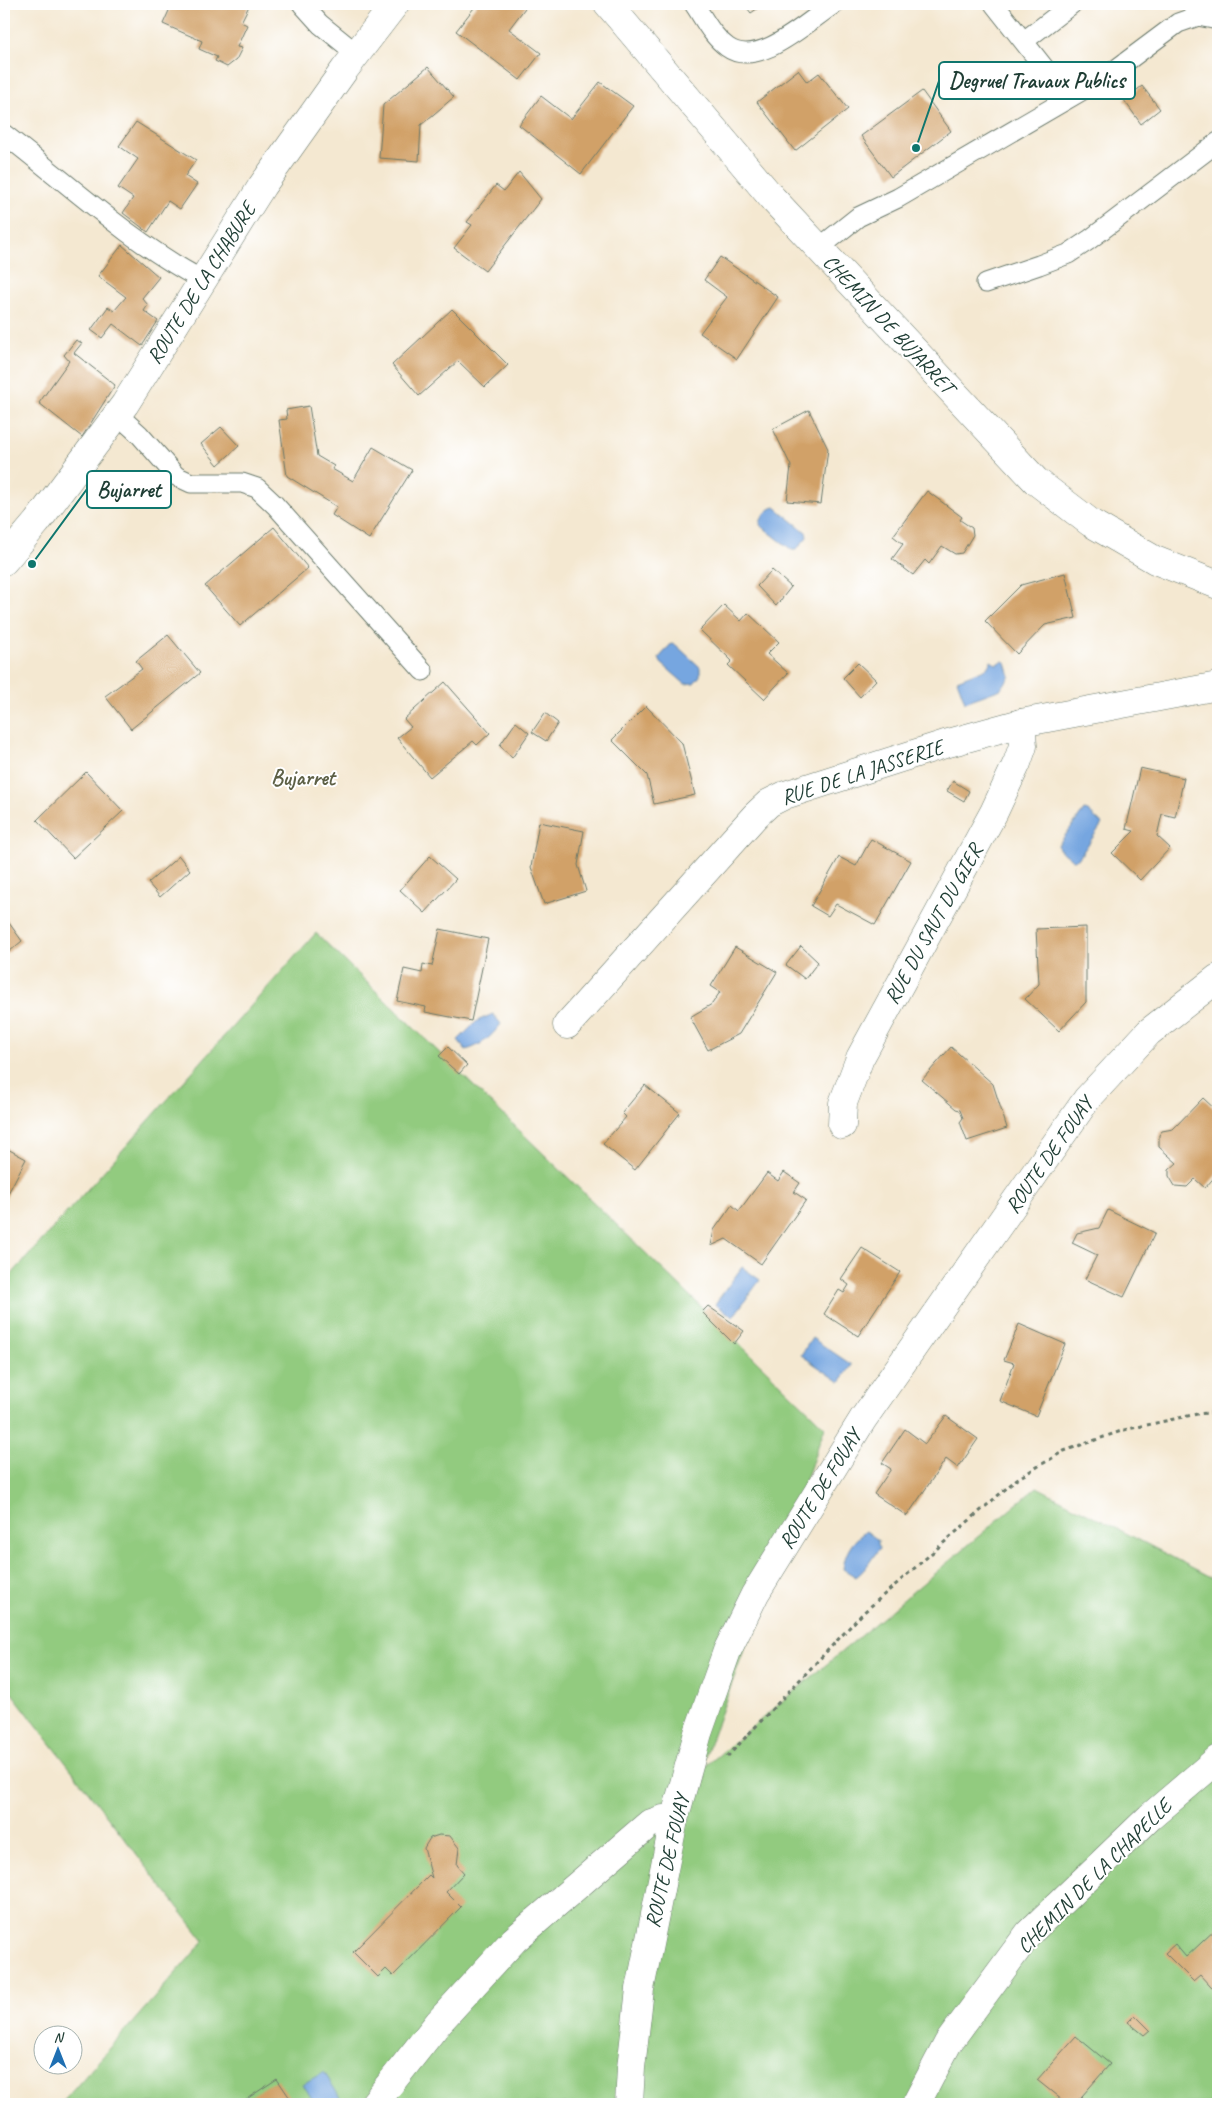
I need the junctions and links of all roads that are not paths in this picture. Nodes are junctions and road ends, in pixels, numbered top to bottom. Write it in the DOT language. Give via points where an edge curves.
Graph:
graph roads {
  1 [pos="302,4"];
  2 [pos="395,4"];
  3 [pos="608,4"];
  4 [pos="694,4"];
  5 [pos="834,4"];
  6 [pos="994,4"];
  7 [pos="1072,4"];
  8 [pos="1218,20"];
  9 [pos="1024,41"];
  10 [pos="357,54"];
  11 [pos="1068,98"];
  12 [pos="4,134"];
  13 [pos="1218,142"];
  14 [pos="819,248"];
  15 [pos="202,280"];
  16 [pos="986,282"];
  17 [pos="117,414"];
  18 [pos="4,561"];
  19 [pos="1218,585"];
  20 [pos="423,671"];
  21 [pos="1218,686"];
  22 [pos="1021,723"];
  23 [pos="1218,978"];
  24 [pos="567,1025"];
  25 [pos="842,1125"];
  26 [pos="1218,1759"];
  27 [pos="674,1820"];
  28 [pos="374,2104"];
  29 [pos="629,2104"];
  30 [pos="916,2104"];
  1 -- 10 [label="lane" via="320,24"];
  2 -- 10 [label="street, ROUTE DE LA CHABURE"];
  3 -- 14 [label="street, CHEMIN DE BUJARRET" via="773,199"];
  4 -- 5 [label="lane" via="717,38 728,48 741,53 757,53 772,47"];
  6 -- 9 [label="lane"];
  7 -- 9 [label="lane"];
  8 -- 11 [label="lane" via="1198,16 1178,23 1107,76"];
  9 -- 11 [label="lane"];
  10 -- 15 [label="street, ROUTE DE LA CHABURE" via="262,186"];
  11 -- 14 [label="lane" via="898,198 867,212"];
  12 -- 15 [label="lane" via="168,262"];
  13 -- 16 [label="lane" via="1068,254"];
  14 -- 19 [label="street, CHEMIN DE BUJARRET" via="1036,480 1090,523 1155,560"];
  15 -- 17 [label="street, ROUTE DE LA CHABURE"];
  17 -- 18 [label="street, ROUTE DE LA CHABURE"];
  17 -- 20 [label="lane" via="176,476 191,483 242,483 257,488"];
  21 -- 22 [label="street, RUE DE LA JASSERIE"];
  22 -- 24 [label="street, RUE DE LA JASSERIE" via="945,744 769,803"];
  22 -- 25 [label="street, RUE DU SAUT DU GIER" via="1023,746 1017,763 994,812 860,1058 843,1104"];
  23 -- 27 [label="street, ROUTE DE FOUAY" via="1149,1032 1087,1099 863,1419 755,1594 727,1651 698,1734"];
  26 -- 30 [label="street, CHEMIN DE LA CHAPELLE" via="1150,1817 1029,1933 948,2043"];
  27 -- 28 [label="street" via="663,1819 649,1824 514,1940 439,2022"];
  27 -- 29 [label="street, ROUTE DE FOUAY" via="640,1989"];
}
